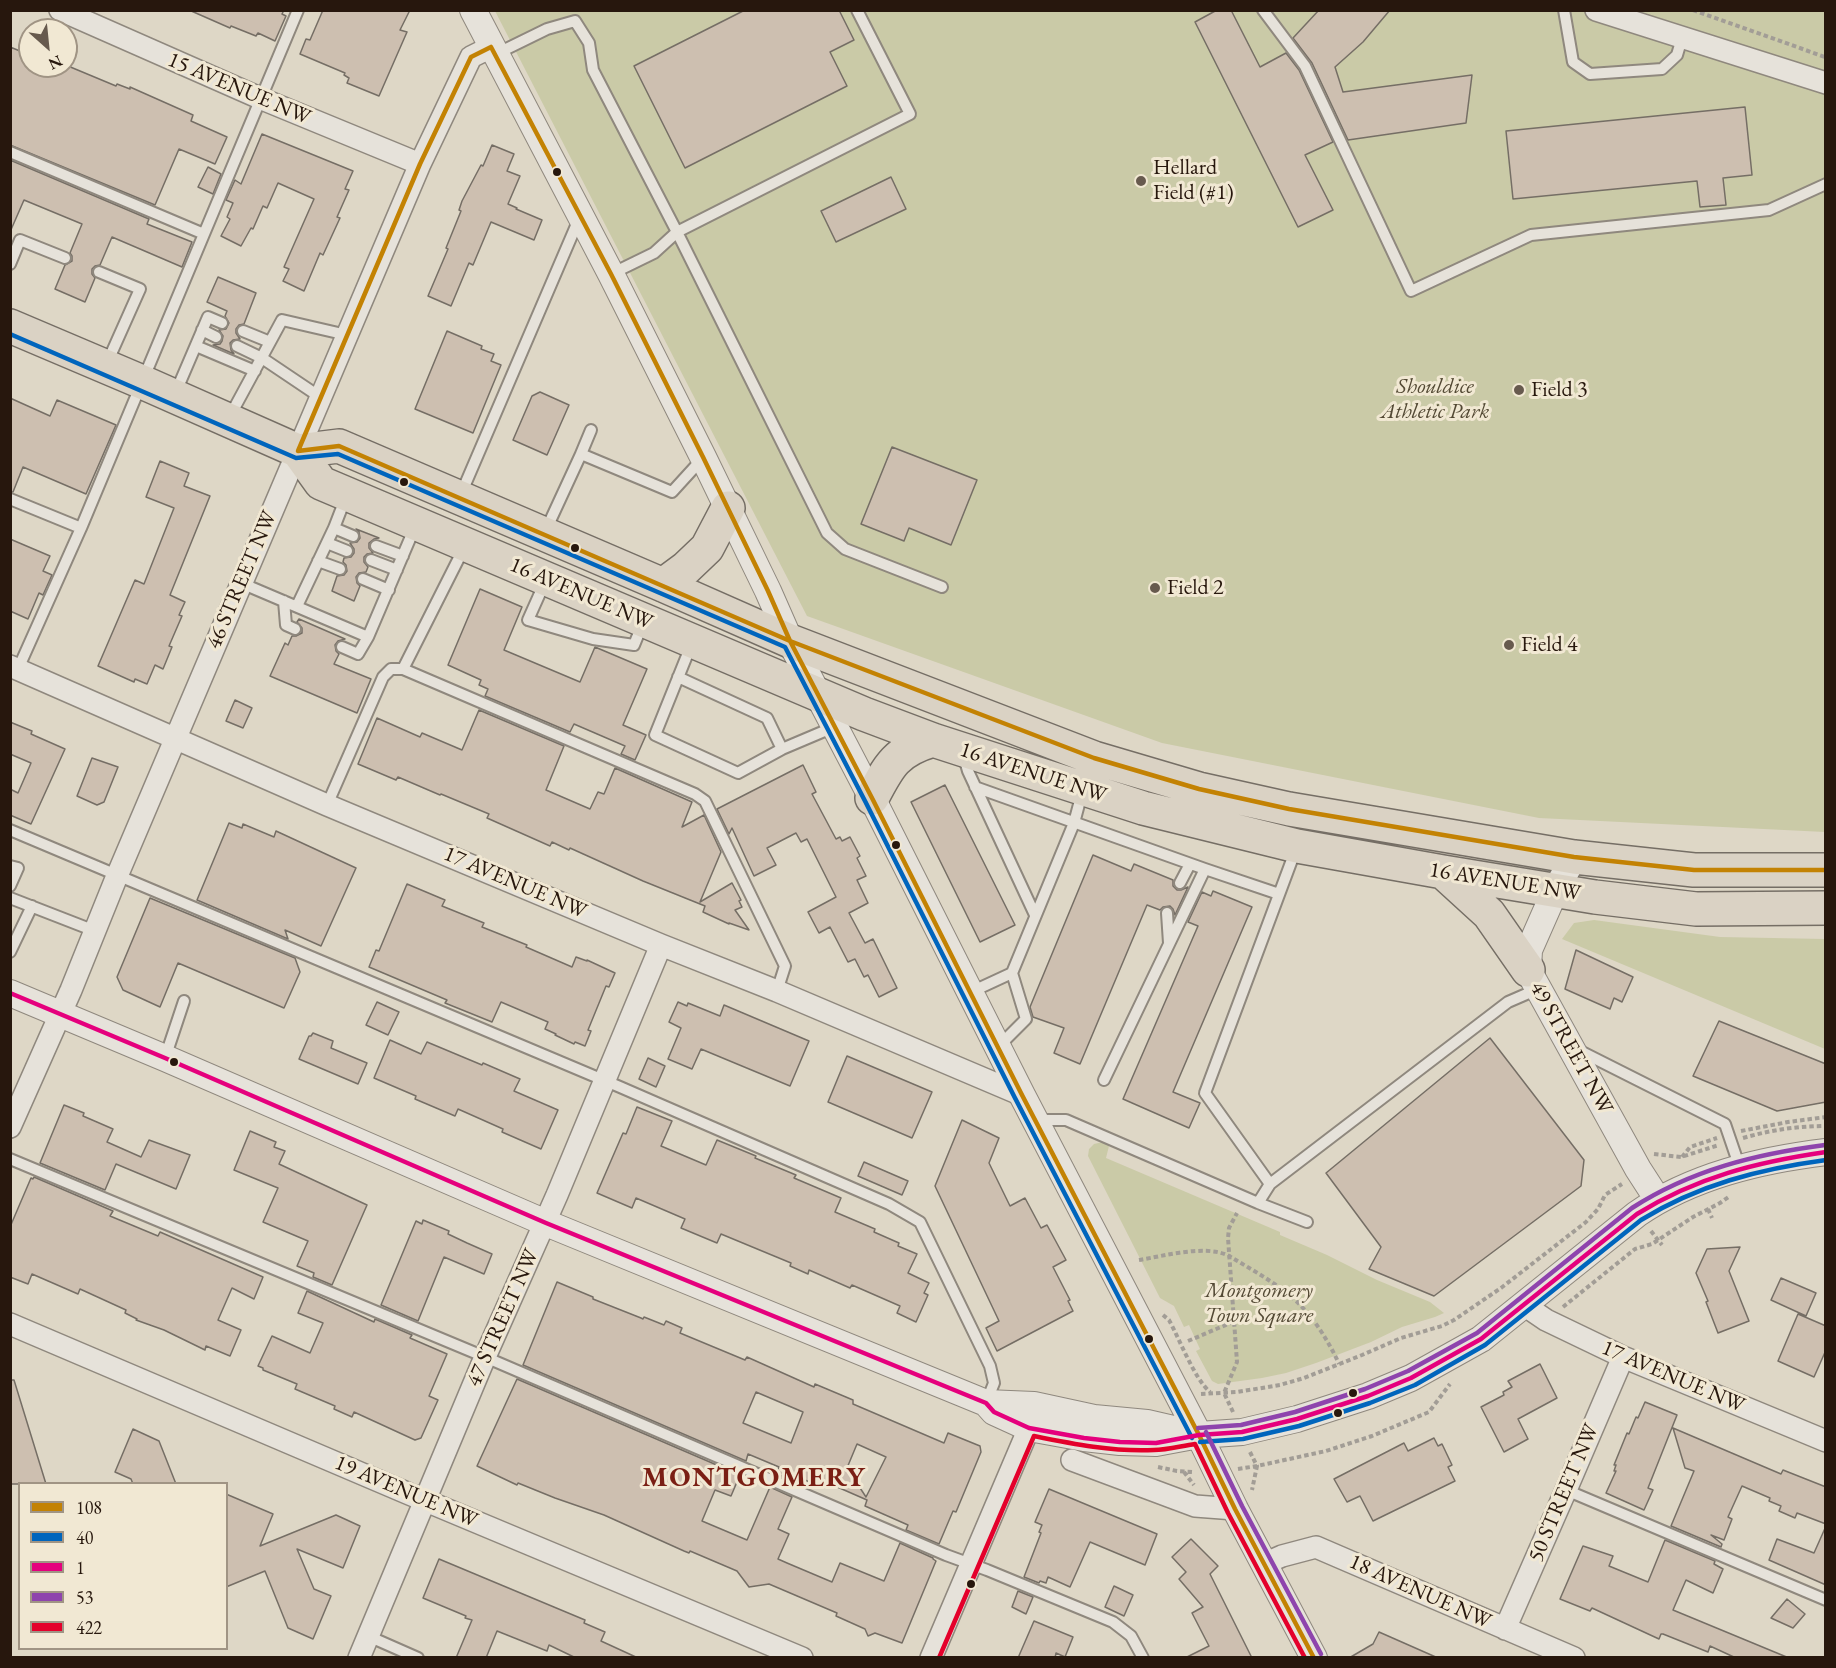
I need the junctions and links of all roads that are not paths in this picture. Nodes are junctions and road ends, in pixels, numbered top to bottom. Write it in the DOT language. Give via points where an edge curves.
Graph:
graph roads {
  1 [pos="60,10"];
  2 [pos="298,10"];
  3 [pos="473,10"];
  4 [pos="856,10"];
  5 [pos="1263,10"];
  6 [pos="1564,10"];
  7 [pos="1596,10"];
  8 [pos="1682,38"];
  9 [pos="493,50"];
  10 [pos="1826,83"];
  11 [pos="262,99"];
  12 [pos="10,152"];
  13 [pos="420,164"];
  14 [pos="1826,184"];
  15 [pos="580,216"];
  16 [pos="677,232"];
  17 [pos="204,234"];
  18 [pos="65,258"];
  19 [pos="10,264"];
  20 [pos="99,272"];
  21 [pos="610,274"];
  22 [pos="222,322"];
  23 [pos="10,326"];
  24 [pos="202,330"];
  25 [pos="243,331"];
  26 [pos="347,334"];
  27 [pos="216,337"];
  28 [pos="270,342"];
  29 [pos="196,346"];
  30 [pos="237,346"];
  31 [pos="262,358"];
  32 [pos="106,366"];
  33 [pos="255,371"];
  34 [pos="142,382"];
  35 [pos="174,396"];
  36 [pos="320,397"];
  37 [pos="228,420"];
  38 [pos="591,430"];
  39 [pos="298,451"];
  40 [pos="581,454"];
  41 [pos="703,457"];
  42 [pos="347,494"];
  43 [pos="459,498"];
  44 [pos="10,499"];
  45 [pos="728,507"];
  46 [pos="416,524"];
  47 [pos="81,528"];
  48 [pos="334,528"];
  49 [pos="544,534"];
  50 [pos="353,536"];
  51 [pos="327,543"];
  52 [pos="465,545"];
  53 [pos="376,546"];
  54 [pos="347,550"];
  55 [pos="403,556"];
  56 [pos="370,560"];
  57 [pos="318,561"];
  58 [pos="340,569"];
  59 [pos="397,570"];
  60 [pos="363,579"];
  61 [pos="546,579"];
  62 [pos="241,583"];
  63 [pos="663,585"];
  64 [pos="942,587"];
  65 [pos="389,590"];
  66 [pos="284,601"];
  67 [pos="297,606"];
  68 [pos="644,620"];
  69 [pos="295,629"];
  70 [pos="368,637"];
  71 [pos="692,641"];
  72 [pos="790,641"];
  73 [pos="342,647"];
  74 [pos="14,667"];
  75 [pos="403,669"];
  76 [pos="678,677"];
  77 [pos="818,694"];
  78 [pos="834,727"];
  79 [pos="176,738"];
  80 [pos="947,745"];
  81 [pos="782,749"];
  82 [pos="975,787"];
  83 [pos="1083,789"];
  84 [pos="872,798"];
  85 [pos="327,805"];
  86 [pos="1074,823"];
  87 [pos="10,830"];
  88 [pos="1297,846"];
  89 [pos="1574,858"];
  90 [pos="1190,864"];
  91 [pos="10,866"];
  92 [pos="1204,869"];
  93 [pos="1826,870"];
  94 [pos="1443,872"];
  95 [pos="117,876"];
  96 [pos="1180,883"];
  97 [pos="10,886"];
  98 [pos="1555,891"];
  99 [pos="1279,894"];
  100 [pos="10,898"];
  101 [pos="32,906"];
  102 [pos="1826,908"];
  103 [pos="1167,913"];
  104 [pos="1035,915"];
  105 [pos="94,931"];
  106 [pos="1169,943"];
  107 [pos="661,945"];
  108 [pos="12,947"];
  109 [pos="1012,973"];
  110 [pos="1533,980"];
  111 [pos="777,991"];
  112 [pos="971,992"];
  113 [pos="10,993"];
  114 [pos="184,1001"];
  115 [pos="60,1014"];
  116 [pos="1570,1046"];
  117 [pos="998,1047"];
  118 [pos="165,1058"];
  119 [pos="604,1080"];
  120 [pos="1104,1080"];
  121 [pos="1022,1095"];
  122 [pos="1035,1120"];
  123 [pos="10,1127"];
  124 [pos="1826,1152"];
  125 [pos="10,1159"];
  126 [pos="1738,1180"];
  127 [pos="1270,1184"];
  128 [pos="1658,1200"];
  129 [pos="1258,1203"];
  130 [pos="1307,1222"];
  131 [pos="546,1223"];
  132 [pos="1524,1305"];
  133 [pos="10,1324"];
  134 [pos="485,1357"];
  135 [pos="1623,1357"];
  136 [pos="986,1403"];
  137 [pos="1029,1428"];
  138 [pos="1199,1435"];
  139 [pos="1826,1441"];
  140 [pos="1072,1460"];
  141 [pos="1566,1490"];
  142 [pos="425,1500"];
  143 [pos="1235,1509"];
  144 [pos="972,1564"];
  145 [pos="1264,1564"];
  146 [pos="1826,1600"];
  147 [pos="1504,1629"];
  148 [pos="368,1636"];
  149 [pos="359,1658"];
  150 [pos="418,1658"];
  151 [pos="802,1658"];
  152 [pos="931,1658"];
  153 [pos="1143,1658"];
  154 [pos="1314,1658"];
  155 [pos="1574,1658"];
  1 -- 11 [label="street, 15 AVENUE NW"];
  2 -- 11 [label="lane"];
  3 -- 9 [label="street"];
  4 -- 16 [label="lane" via="910,114"];
  5 -- 14 [label="lane" via="1305,66 1411,291 1531,235 1769,210"];
  6 -- 8 [label="lane" via="1573,62 1590,74 1662,69 1677,55"];
  7 -- 8 [label="street"];
  8 -- 10 [label="street"];
  9 -- 13 [label="street, 46 STREET NW" via="471,57"];
  9 -- 15 [label="street"];
  9 -- 16 [label="lane" via="575,21 589,43 593,70"];
  11 -- 13 [label="street, 15 AVENUE NW"];
  11 -- 17 [label="lane"];
  12 -- 17 [label="lane"];
  13 -- 26 [label="street, 46 STREET NW"];
  15 -- 21 [label="street"];
  15 -- 43 [label="lane"];
  16 -- 21 [label="lane" via="654,253"];
  16 -- 64 [label="lane" via="828,533 845,549"];
  17 -- 34 [label="lane"];
  18 -- 19 [label="lane" via="20,240"];
  20 -- 32 [label="lane" via="140,289"];
  21 -- 41 [label="street"];
  22 -- 24 [label="lane" via="208,317"];
  23 -- 32 [label="highway"];
  24 -- 27 [label="lane"];
  24 -- 29 [label="lane"];
  25 -- 28 [label="lane"];
  26 -- 28 [label="lane" via="282,320"];
  26 -- 36 [label="street, 46 STREET NW"];
  28 -- 31 [label="lane"];
  29 -- 33 [label="lane"];
  29 -- 35 [label="lane"];
  30 -- 31 [label="lane"];
  31 -- 33 [label="lane"];
  31 -- 36 [label="lane"];
  32 -- 34 [label="highway"];
  33 -- 37 [label="lane"];
  34 -- 35 [label="highway"];
  34 -- 47 [label="lane"];
  35 -- 37 [label="highway"];
  36 -- 39 [label="street, 46 STREET NW"];
  37 -- 39 [label="highway"];
  38 -- 40 [label="lane"];
  39 -- 42 [label="highway, 16 AVENUE NW" via="321,483"];
  39 -- 43 [label="highway, 16 AVENUE NW" via="339,446"];
  39 -- 62 [label="street, 46 STREET NW"];
  40 -- 41 [label="lane" via="672,492"];
  40 -- 49 [label="lane"];
  41 -- 45 [label="street"];
  42 -- 46 [label="highway, 16 AVENUE NW"];
  42 -- 48 [label="lane"];
  43 -- 49 [label="highway, 16 AVENUE NW"];
  44 -- 47 [label="lane"];
  45 -- 63 [label="highway" via="707,548"];
  45 -- 72 [label="street"];
  46 -- 52 [label="highway, 16 AVENUE NW"];
  46 -- 55 [label="lane"];
  47 -- 74 [label="lane"];
  48 -- 50 [label="lane"];
  48 -- 51 [label="lane"];
  49 -- 63 [label="highway, 16 AVENUE NW"];
  51 -- 54 [label="lane"];
  51 -- 57 [label="lane"];
  52 -- 61 [label="highway, 16 AVENUE NW"];
  52 -- 75 [label="lane"];
  53 -- 55 [label="lane"];
  55 -- 59 [label="lane"];
  56 -- 59 [label="lane"];
  57 -- 58 [label="lane"];
  57 -- 67 [label="lane"];
  59 -- 65 [label="lane"];
  60 -- 65 [label="lane"];
  61 -- 68 [label="highway, 16 AVENUE NW"];
  61 -- 68 [label="lane" via="528,620 593,639 634,645"];
  62 -- 66 [label="lane"];
  62 -- 79 [label="street, 46 STREET NW"];
  63 -- 72 [label="highway, 16 AVENUE NW"];
  65 -- 70 [label="lane"];
  66 -- 67 [label="lane"];
  66 -- 69 [label="lane" via="286,625"];
  67 -- 70 [label="lane"];
  68 -- 71 [label="highway, 16 AVENUE NW"];
  70 -- 73 [label="lane" via="358,654"];
  71 -- 76 [label="lane"];
  71 -- 77 [label="highway, 16 AVENUE NW"];
  72 -- 77 [label="street"];
  72 -- 89 [label="highway, 16 AVENUE NW" via="1094,758 1199,789"];
  74 -- 79 [label="street, 17 AVENUE NW"];
  75 -- 85 [label="lane" via="391,669 383,677"];
  75 -- 111 [label="lane" via="705,801 785,966"];
  76 -- 81 [label="lane" via="767,717"];
  76 -- 81 [label="lane" via="655,735 738,773"];
  77 -- 78 [label="street"];
  77 -- 80 [label="highway, 16 AVENUE NW"];
  78 -- 81 [label="lane"];
  78 -- 84 [label="street"];
  79 -- 85 [label="street, 17 AVENUE NW"];
  79 -- 95 [label="street, 46 STREET NW"];
  80 -- 82 [label="lane"];
  80 -- 83 [label="highway, 16 AVENUE NW"];
  80 -- 84 [label="highway" via="906,750 896,758"];
  82 -- 86 [label="lane"];
  82 -- 104 [label="lane"];
  83 -- 86 [label="lane"];
  83 -- 88 [label="highway, 16 AVENUE NW"];
  84 -- 112 [label="street"];
  85 -- 107 [label="street, 17 AVENUE NW"];
  86 -- 90 [label="lane"];
  86 -- 104 [label="lane"];
  87 -- 95 [label="lane"];
  88 -- 94 [label="highway, 16 AVENUE NW"];
  88 -- 99 [label="lane"];
  89 -- 93 [label="highway, 16 AVENUE NW" via="1694,870"];
  89 -- 98 [label="street, 49 STREET NW"];
  90 -- 92 [label="lane"];
  90 -- 96 [label="lane"];
  91 -- 97 [label="lane" via="18,868"];
  92 -- 99 [label="lane"];
  92 -- 106 [label="lane"];
  94 -- 98 [label="highway, 16 AVENUE NW"];
  94 -- 110 [label="highway" via="1489,914"];
  95 -- 105 [label="street, 46 STREET NW"];
  95 -- 119 [label="lane"];
  98 -- 102 [label="highway, 16 AVENUE NW" via="1696,909"];
  98 -- 110 [label="street, 49 STREET NW" via="1529,950"];
  99 -- 127 [label="lane" via="1205,1093"];
  100 -- 101 [label="lane"];
  101 -- 105 [label="lane"];
  101 -- 108 [label="lane"];
  103 -- 106 [label="lane"];
  104 -- 109 [label="lane"];
  105 -- 115 [label="street, 46 STREET NW"];
  106 -- 120 [label="lane"];
  107 -- 111 [label="street, 17 AVENUE NW"];
  107 -- 119 [label="street, 47 STREET NW"];
  109 -- 112 [label="lane"];
  109 -- 117 [label="lane" via="1026,1019"];
  110 -- 116 [label="street, 49 STREET NW"];
  110 -- 127 [label="lane"];
  111 -- 121 [label="street, 17 AVENUE NW"];
  112 -- 117 [label="street"];
  113 -- 115 [label="street"];
  114 -- 118 [label="lane"];
  115 -- 118 [label="street"];
  115 -- 123 [label="street, 46 STREET NW"];
  116 -- 126 [label="lane" via="1725,1124"];
  116 -- 128 [label="street, 49 STREET NW"];
  117 -- 121 [label="street"];
  118 -- 131 [label="street"];
  119 -- 131 [label="street, 47 STREET NW"];
  119 -- 136 [label="lane" via="889,1204 920,1222 990,1366 994,1383"];
  121 -- 122 [label="street"];
  122 -- 129 [label="lane" via="1069,1121"];
  122 -- 138 [label="street"];
  124 -- 126 [label="street" via="1786,1158"];
  125 -- 134 [label="lane"];
  126 -- 128 [label="street" via="1695,1183"];
  127 -- 129 [label="lane"];
  128 -- 132 [label="street"];
  129 -- 130 [label="lane"];
  131 -- 134 [label="street, 47 STREET NW"];
  131 -- 136 [label="street"];
  132 -- 135 [label="street, 17 AVENUE NW" via="1546,1320"];
  132 -- 138 [label="street" via="1481,1339 1411,1378 1368,1396 1242,1432"];
  133 -- 142 [label="street, 19 AVENUE NW"];
  134 -- 142 [label="street, 47 STREET NW"];
  134 -- 144 [label="lane"];
  135 -- 139 [label="street, 17 AVENUE NW"];
  135 -- 141 [label="street, 50 STREET NW"];
  136 -- 137 [label="street" via="994,1412"];
  136 -- 138 [label="street" via="1034,1405"];
  137 -- 138 [label="street" via="1120,1442 1156,1443"];
  137 -- 144 [label="street"];
  138 -- 143 [label="street"];
  140 -- 143 [label="street" via="1195,1506"];
  141 -- 146 [label="lane"];
  141 -- 147 [label="street, 50 STREET NW"];
  142 -- 148 [label="street, 47 STREET NW"];
  142 -- 151 [label="street, 19 AVENUE NW"];
  143 -- 145 [label="street"];
  144 -- 152 [label="street"];
  144 -- 153 [label="lane" via="1113,1622 1131,1636"];
  145 -- 147 [label="street, 18 AVENUE NW" via="1316,1547"];
  145 -- 154 [label="street"];
  147 -- 155 [label="street, 18 AVENUE NW"];
  148 -- 149 [label="street, 47 STREET NW"];
  148 -- 150 [label="lane"];
}
